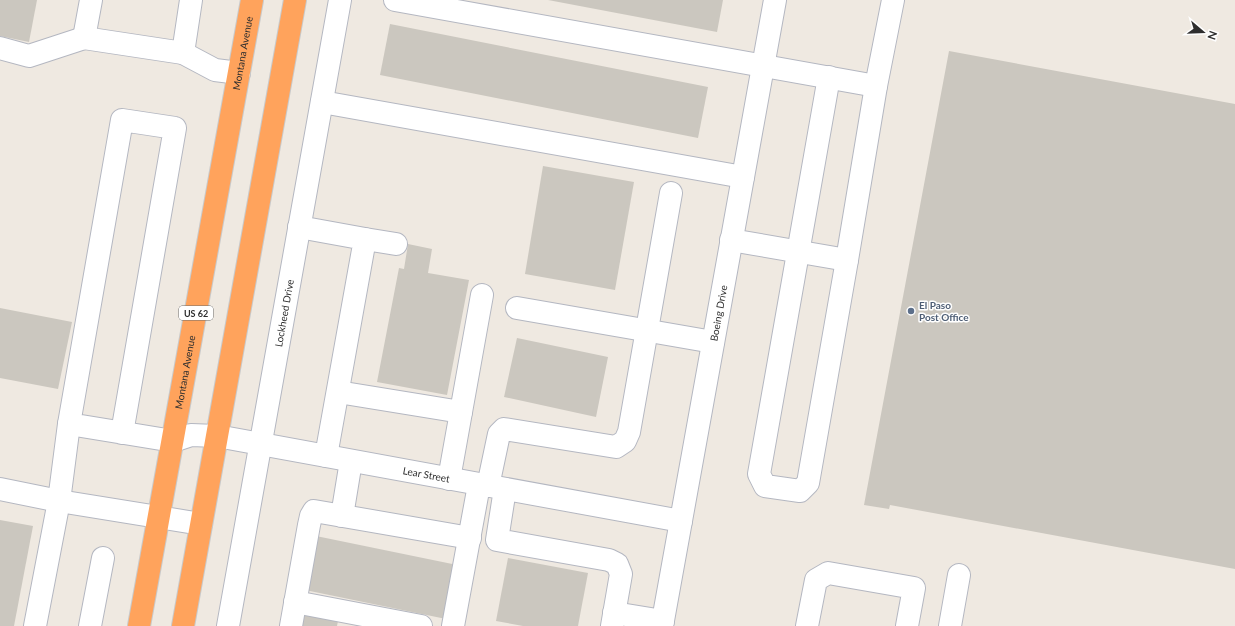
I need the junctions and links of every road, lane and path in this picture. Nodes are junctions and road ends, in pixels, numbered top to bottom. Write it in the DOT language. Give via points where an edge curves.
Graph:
graph roads {
  1 [pos="91,0"];
  2 [pos="191,0"];
  3 [pos="252,0"];
  4 [pos="295,0"];
  5 [pos="340,0"];
  6 [pos="396,0"];
  7 [pos="774,0"];
  8 [pos="893,0"];
  9 [pos="84,38"];
  10 [pos="0,48"];
  11 [pos="183,53"];
  12 [pos="763,66"];
  13 [pos="239,73"];
  14 [pos="829,77"];
  15 [pos="876,86"];
  16 [pos="322,102"];
  17 [pos="743,177"];
  18 [pos="671,193"];
  19 [pos="300,227"];
  20 [pos="365,239"];
  21 [pos="731,240"];
  22 [pos="396,244"];
  23 [pos="798,251"];
  24 [pos="847,260"];
  25 [pos="482,296"];
  26 [pos="517,308"];
  27 [pos="648,331"];
  28 [pos="713,342"];
  29 [pos="338,392"];
  30 [pos="461,412"];
  31 [pos="69,424"];
  32 [pos="122,433"];
  33 [pos="217,436"];
  34 [pos="173,441"];
  35 [pos="260,444"];
  36 [pos="326,456"];
  37 [pos="351,461"];
  38 [pos="449,479"];
  39 [pos="491,487"];
  40 [pos="0,489"];
  41 [pos="59,501"];
  42 [pos="342,516"];
  43 [pos="159,517"];
  44 [pos="681,521"];
  45 [pos="201,524"];
  46 [pos="470,538"];
  47 [pos="103,558"];
  48 [pos="959,575"];
  49 [pos="295,602"];
  50 [pos="345,619"];
  51 [pos="613,620"];
  52 [pos="391,623"];
  53 [pos="662,624"];
  54 [pos="35,626"];
  55 [pos="90,626"];
  56 [pos="139,626"];
  57 [pos="183,626"];
  58 [pos="228,626"];
  59 [pos="291,626"];
  60 [pos="421,626"];
  61 [pos="453,626"];
  62 [pos="807,626"];
  63 [pos="906,626"];
  64 [pos="950,626"];
  1 -- 9 [label="street"];
  2 -- 11 [label="street"];
  3 -- 13 [label="highway, Montana Avenue / US 62"];
  4 -- 33 [label="highway"];
  5 -- 16 [label="street, Lockheed Drive"];
  6 -- 12 [label="street"];
  7 -- 12 [label="street, Boeing Drive"];
  8 -- 15 [label="street"];
  9 -- 10 [label="street" via="29,56"];
  9 -- 11 [label="street"];
  11 -- 13 [label="street" via="215,70"];
  12 -- 14 [label="street"];
  12 -- 17 [label="street, Boeing Drive"];
  13 -- 34 [label="highway, Montana Avenue / US 62"];
  14 -- 15 [label="street"];
  14 -- 23 [label="street"];
  15 -- 24 [label="street"];
  16 -- 17 [label="street"];
  16 -- 19 [label="street, Lockheed Drive"];
  17 -- 21 [label="street, Boeing Drive"];
  18 -- 27 [label="street"];
  19 -- 20 [label="street"];
  19 -- 35 [label="street, Lockheed Drive"];
  20 -- 22 [label="street"];
  20 -- 29 [label="street"];
  21 -- 23 [label="street"];
  21 -- 28 [label="street, Boeing Drive"];
  23 -- 24 [label="street"];
  23 -- 24 [label="street" via="759,474 765,486 800,491 808,483"];
  25 -- 30 [label="street"];
  26 -- 27 [label="street"];
  27 -- 28 [label="street"];
  27 -- 39 [label="street" via="629,432 625,441 616,447 504,428 499,434"];
  28 -- 44 [label="street, Boeing Drive"];
  29 -- 30 [label="street"];
  29 -- 36 [label="street"];
  30 -- 38 [label="street"];
  31 -- 32 [label="street"];
  31 -- 32 [label="street" via="122,120 175,128"];
  31 -- 41 [label="street"];
  32 -- 34 [label="street"];
  33 -- 34 [label="street, Lear Street" via="191,435"];
  33 -- 35 [label="street, Lear Street"];
  33 -- 45 [label="highway"];
  34 -- 43 [label="highway, Montana Avenue / US 62"];
  35 -- 36 [label="street, Lear Street"];
  35 -- 58 [label="street, Lockheed Drive"];
  36 -- 37 [label="street, Lear Street"];
  37 -- 38 [label="street, Lear Street"];
  37 -- 42 [label="street"];
  38 -- 39 [label="street, Lear Street"];
  39 -- 44 [label="street, Lear Street"];
  39 -- 46 [label="street"];
  39 -- 51 [label="street" via="497,540 609,560 617,564 621,574"];
  40 -- 41 [label="street"];
  41 -- 43 [label="street"];
  41 -- 54 [label="street"];
  42 -- 46 [label="street"];
  42 -- 49 [label="street" via="314,511 311,516"];
  43 -- 45 [label="street"];
  43 -- 56 [label="highway, Montana Avenue / US 62"];
  44 -- 53 [label="street, Boeing Drive"];
  45 -- 57 [label="highway"];
  46 -- 61 [label="street"];
  47 -- 55 [label="street"];
  48 -- 64 [label="street"];
  49 -- 50 [label="street"];
  49 -- 59 [label="street"];
  50 -- 52 [label="street"];
  51 -- 53 [label="street"];
  52 -- 60 [label="street"];
  62 -- 63 [label="street" via="816,580 828,572 914,588"];
}
